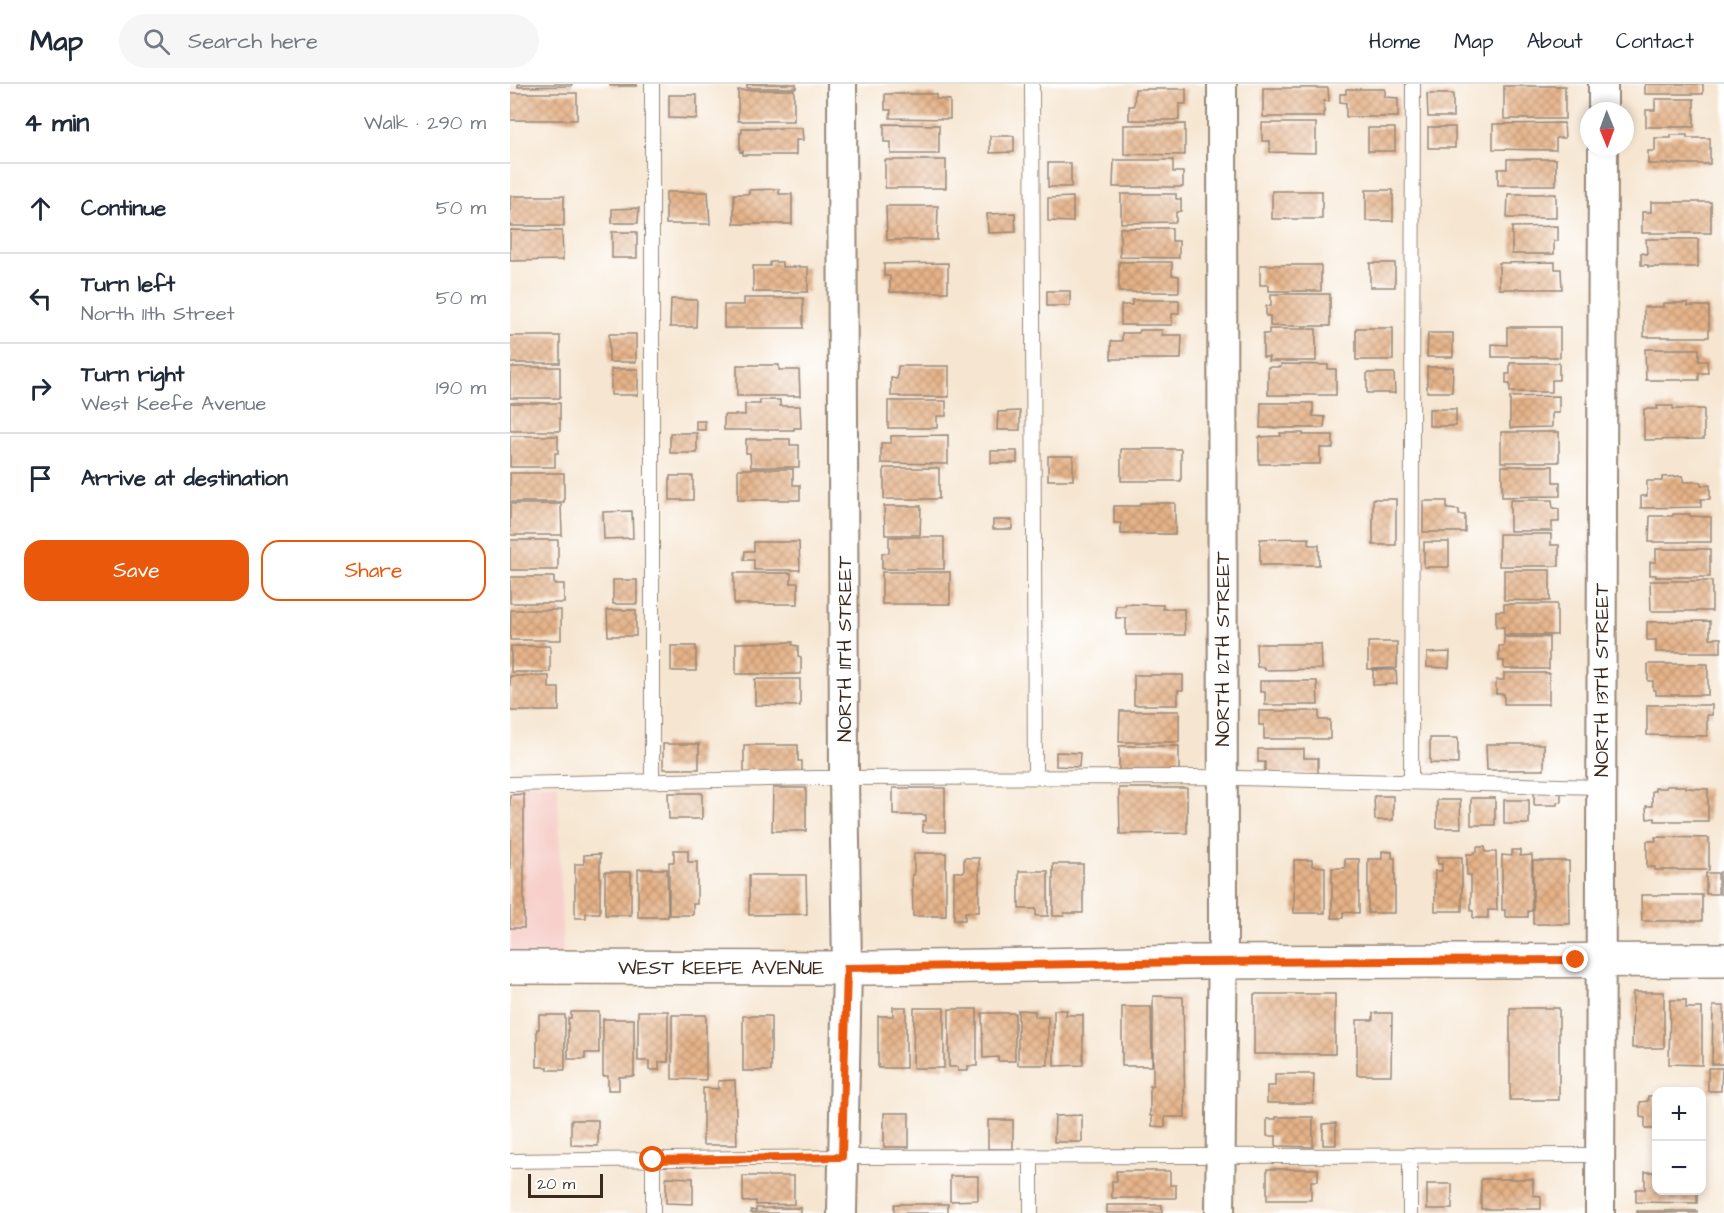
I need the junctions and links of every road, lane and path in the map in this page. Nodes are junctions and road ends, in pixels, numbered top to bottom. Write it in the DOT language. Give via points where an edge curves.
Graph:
graph roads {
  1 [pos="652,84"];
  2 [pos="842,84"];
  3 [pos="1032,84"];
  4 [pos="1222,84"];
  5 [pos="1413,84"];
  6 [pos="1603,84"];
  7 [pos="1603,102"];
  8 [pos="1603,156"];
  9 [pos="1035,777"];
  10 [pos="1222,777"];
  11 [pos="844,778"];
  12 [pos="652,781"];
  13 [pos="1411,782"];
  14 [pos="510,784"];
  15 [pos="1601,787"];
  16 [pos="1600,960"];
  17 [pos="1724,960"];
  18 [pos="1223,962"];
  19 [pos="510,967"];
  20 [pos="847,968"];
  21 [pos="1410,1155"];
  22 [pos="1599,1155"];
  23 [pos="1220,1156"];
  24 [pos="842,1157"];
  25 [pos="1031,1157"];
  26 [pos="653,1160"];
  27 [pos="510,1161"];
  28 [pos="652,1213"];
  29 [pos="842,1213"];
  30 [pos="1031,1213"];
  31 [pos="1220,1213"];
  32 [pos="1410,1213"];
  33 [pos="1600,1213"];
  1 -- 12 [label="lane"];
  2 -- 11 [label="street, NORTH 11TH STREET"];
  3 -- 9 [label="lane"];
  4 -- 10 [label="street, NORTH 12TH STREET"];
  5 -- 13 [label="lane"];
  6 -- 7 [label="street"];
  8 -- 15 [label="street, NORTH 13TH STREET"];
  9 -- 10 [label="lane"];
  9 -- 11 [label="lane"];
  10 -- 13 [label="lane"];
  10 -- 18 [label="street, NORTH 12TH STREET"];
  11 -- 12 [label="lane"];
  11 -- 20 [label="street, NORTH 11TH STREET"];
  12 -- 14 [label="lane"];
  13 -- 15 [label="lane"];
  15 -- 16 [label="street, NORTH 13TH STREET"];
  16 -- 17 [label="street, WEST KEEFE AVENUE"];
  16 -- 18 [label="street, WEST KEEFE AVENUE"];
  16 -- 22 [label="street, NORTH 13TH STREET"];
  18 -- 20 [label="street, WEST KEEFE AVENUE"];
  18 -- 23 [label="street, NORTH 12TH STREET"];
  19 -- 20 [label="street, WEST KEEFE AVENUE"];
  20 -- 24 [label="street, NORTH 11TH STREET"];
  21 -- 22 [label="lane"];
  21 -- 23 [label="lane"];
  21 -- 32 [label="lane"];
  22 -- 33 [label="street, NORTH 13TH STREET"];
  23 -- 25 [label="lane"];
  23 -- 31 [label="street, NORTH 12TH STREET"];
  24 -- 25 [label="lane"];
  24 -- 26 [label="lane"];
  24 -- 29 [label="street, NORTH 11TH STREET"];
  25 -- 30 [label="lane"];
  26 -- 27 [label="lane"];
  26 -- 28 [label="lane"];
}
